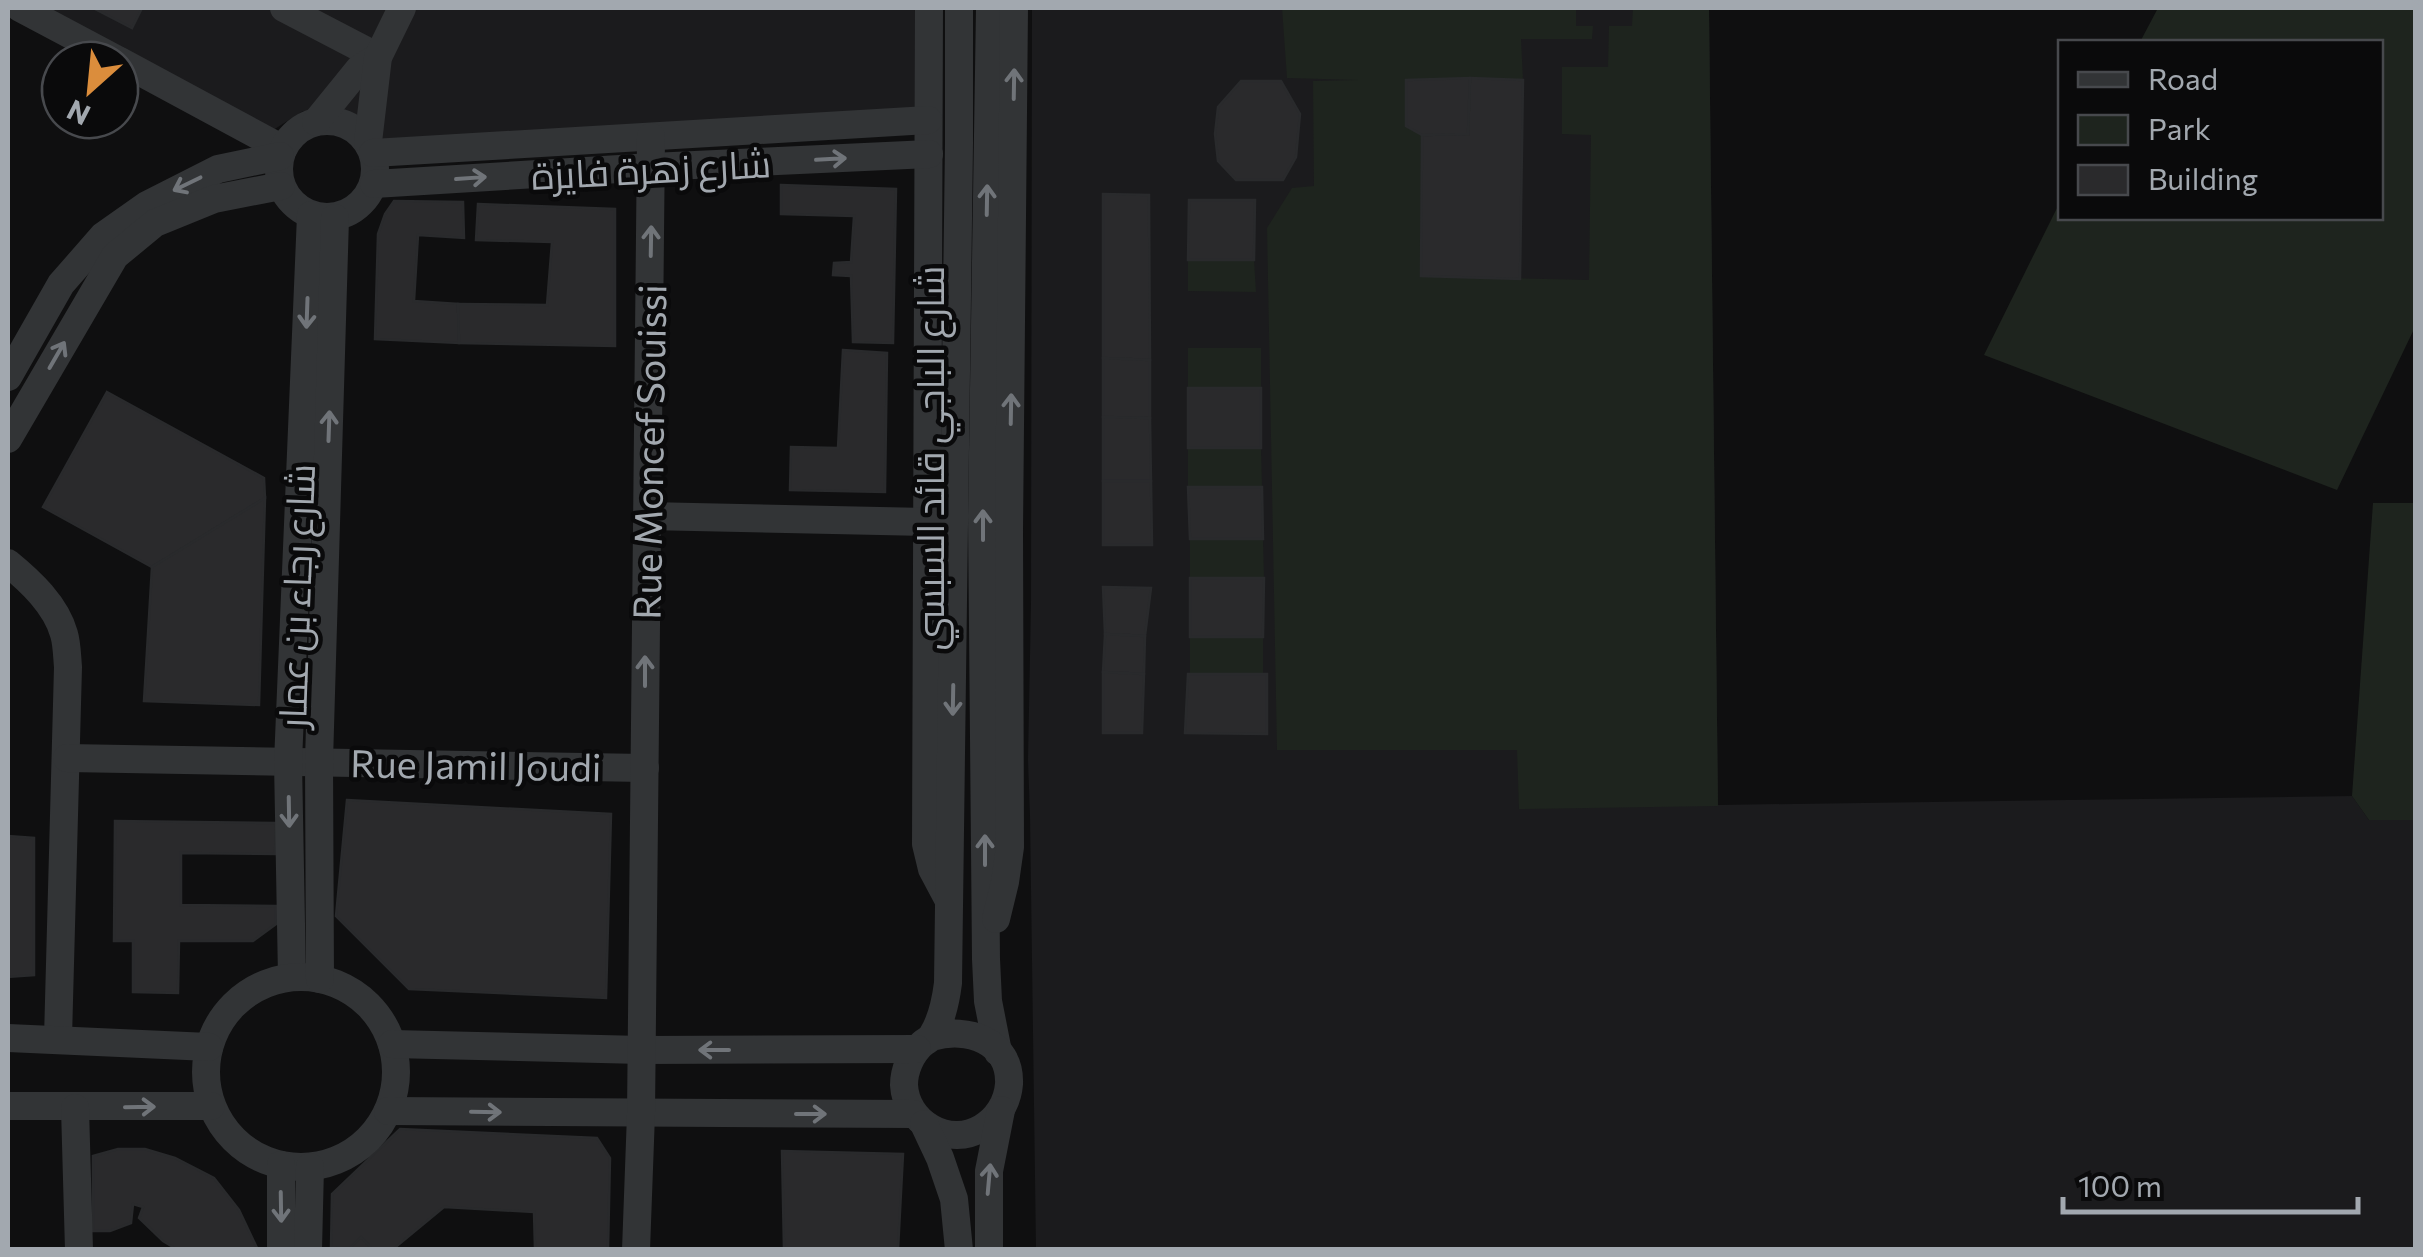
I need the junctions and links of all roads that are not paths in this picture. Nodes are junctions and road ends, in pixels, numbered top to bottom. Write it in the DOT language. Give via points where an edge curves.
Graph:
graph roads {
  1 [pos="20,8"];
  2 [pos="284,8"];
  3 [pos="402,8"];
  4 [pos="929,8"];
  5 [pos="958,8"];
  6 [pos="990,8"];
  7 [pos="1014,8"];
  8 [pos="80,40"];
  9 [pos="378,56"];
  10 [pos="140,73"];
  11 [pos="928,120"];
  12 [pos="316,122"];
  13 [pos="651,136"];
  14 [pos="371,148"];
  15 [pos="281,152"];
  16 [pos="929,154"];
  17 [pos="652,167"];
  18 [pos="374,184"];
  19 [pos="282,186"];
  20 [pos="323,217"];
  21 [pos="8,377"];
  22 [pos="8,439"];
  23 [pos="647,516"];
  24 [pos="927,522"];
  25 [pos="8,562"];
  26 [pos="67,758"];
  27 [pos="318,761"];
  28 [pos="288,762"];
  29 [pos="645,768"];
  30 [pos="950,904"];
  31 [pos="986,959"];
  32 [pos="306,978"];
  33 [pos="8,1038"];
  34 [pos="58,1038"];
  35 [pos="924,1043"];
  36 [pos="392,1044"];
  37 [pos="208,1046"];
  38 [pos="642,1050"];
  39 [pos="998,1052"];
  40 [pos="8,1106"];
  41 [pos="211,1106"];
  42 [pos="75,1108"];
  43 [pos="1002,1110"];
  44 [pos="388,1111"];
  45 [pos="642,1114"];
  46 [pos="919,1119"];
  47 [pos="280,1165"];
  48 [pos="310,1167"];
  49 [pos="990,1248"];
  50 [pos="79,1250"];
  51 [pos="282,1250"];
  52 [pos="308,1250"];
  53 [pos="636,1250"];
  54 [pos="959,1250"];
  1 -- 8 [label="street"];
  2 -- 9 [label="street"];
  3 -- 9 [label="street"];
  4 -- 11 [label="street, شارع الباجي قائد السبسي"];
  5 -- 30 [label="street, one-way"];
  31 -- 6 [label="street, one-way" via="982,516"];
  31 -- 7 [label="street, one-way" via="1010,846"];
  9 -- 12 [label="street"];
  9 -- 14 [label="street"];
  10 -- 15 [label="street"];
  11 -- 13 [label="street, شارع زهرة فايزة"];
  11 -- 16 [label="street, شارع الباجي قائد السبسي"];
  12 -- 14 [label="street" via="354,128"];
  12 -- 15 [label="street" via="291,136"];
  13 -- 14 [label="street, شارع زهرة فايزة"];
  13 -- 17 [label="street, Rue Moncef Souissi"];
  14 -- 18 [label="street"];
  15 -- 19 [label="street"];
  15 -- 21 [label="street, one-way" via="218,169 146,204 102,236 60,284"];
  17 -- 16 [label="street, شارع زهرة فايزة, one-way"];
  16 -- 24 [label="street, شارع الباجي قائد السبسي"];
  18 -- 17 [label="street, شارع زهرة فايزة, one-way"];
  23 -- 17 [label="street, Rue Moncef Souissi, one-way"];
  18 -- 20 [label="street" via="352,212"];
  19 -- 20 [label="street" via="293,204"];
  22 -- 19 [label="street, one-way" via="115,256 156,224 214,199"];
  27 -- 20 [label="street, شارع رجاء بن عمار, one-way"];
  20 -- 28 [label="street, شارع رجاء بن عمار, one-way"];
  23 -- 24 [label="street"];
  29 -- 23 [label="street, Rue Moncef Souissi, one-way"];
  24 -- 30 [label="street, شارع الباجي قائد السبسي" via="926,844"];
  25 -- 26 [label="street" via="52,608 64,632"];
  26 -- 28 [label="street, Rue Jamil Joudi"];
  26 -- 34 [label="street"];
  27 -- 28 [label="street, Rue Jamil Joudi"];
  27 -- 29 [label="street, Rue Jamil Joudi"];
  27 -- 32 [label="street, شارع رجاء بن عمار"];
  28 -- 32 [label="street, شارع رجاء بن عمار, one-way"];
  29 -- 38 [label="street, Rue Moncef Souissi"];
  30 -- 35 [label="street" via="946,998"];
  31 -- 39 [label="street"];
  32 -- 36 [label="street" via="351,991 376,1014"];
  32 -- 37 [label="street" via="264,984 239,999"];
  33 -- 34 [label="street"];
  34 -- 37 [label="street"];
  35 -- 38 [label="street, one-way"];
  35 -- 39 [label="street" via="967,1032"];
  35 -- 46 [label="street" via="904,1081"];
  36 -- 38 [label="street"];
  36 -- 44 [label="street" via="396,1078"];
  37 -- 41 [label="street"];
  38 -- 45 [label="street, Rue Moncef Souissi"];
  39 -- 43 [label="street" via="1008,1084"];
  40 -- 42 [label="street"];
  42 -- 41 [label="street, one-way"];
  41 -- 47 [label="street" via="251,1154"];
  42 -- 50 [label="street"];
  43 -- 46 [label="street" via="986,1127 954,1136"];
  49 -- 43 [label="street, one-way" via="989,1172"];
  44 -- 45 [label="street, one-way"];
  44 -- 48 [label="street" via="370,1139 342,1158"];
  45 -- 46 [label="street, one-way"];
  45 -- 53 [label="street, Rue Moncef Souissi"];
  46 -- 54 [label="street" via="954,1199"];
  47 -- 48 [label="street"];
  47 -- 51 [label="street, one-way"];
  48 -- 52 [label="street"];
}
